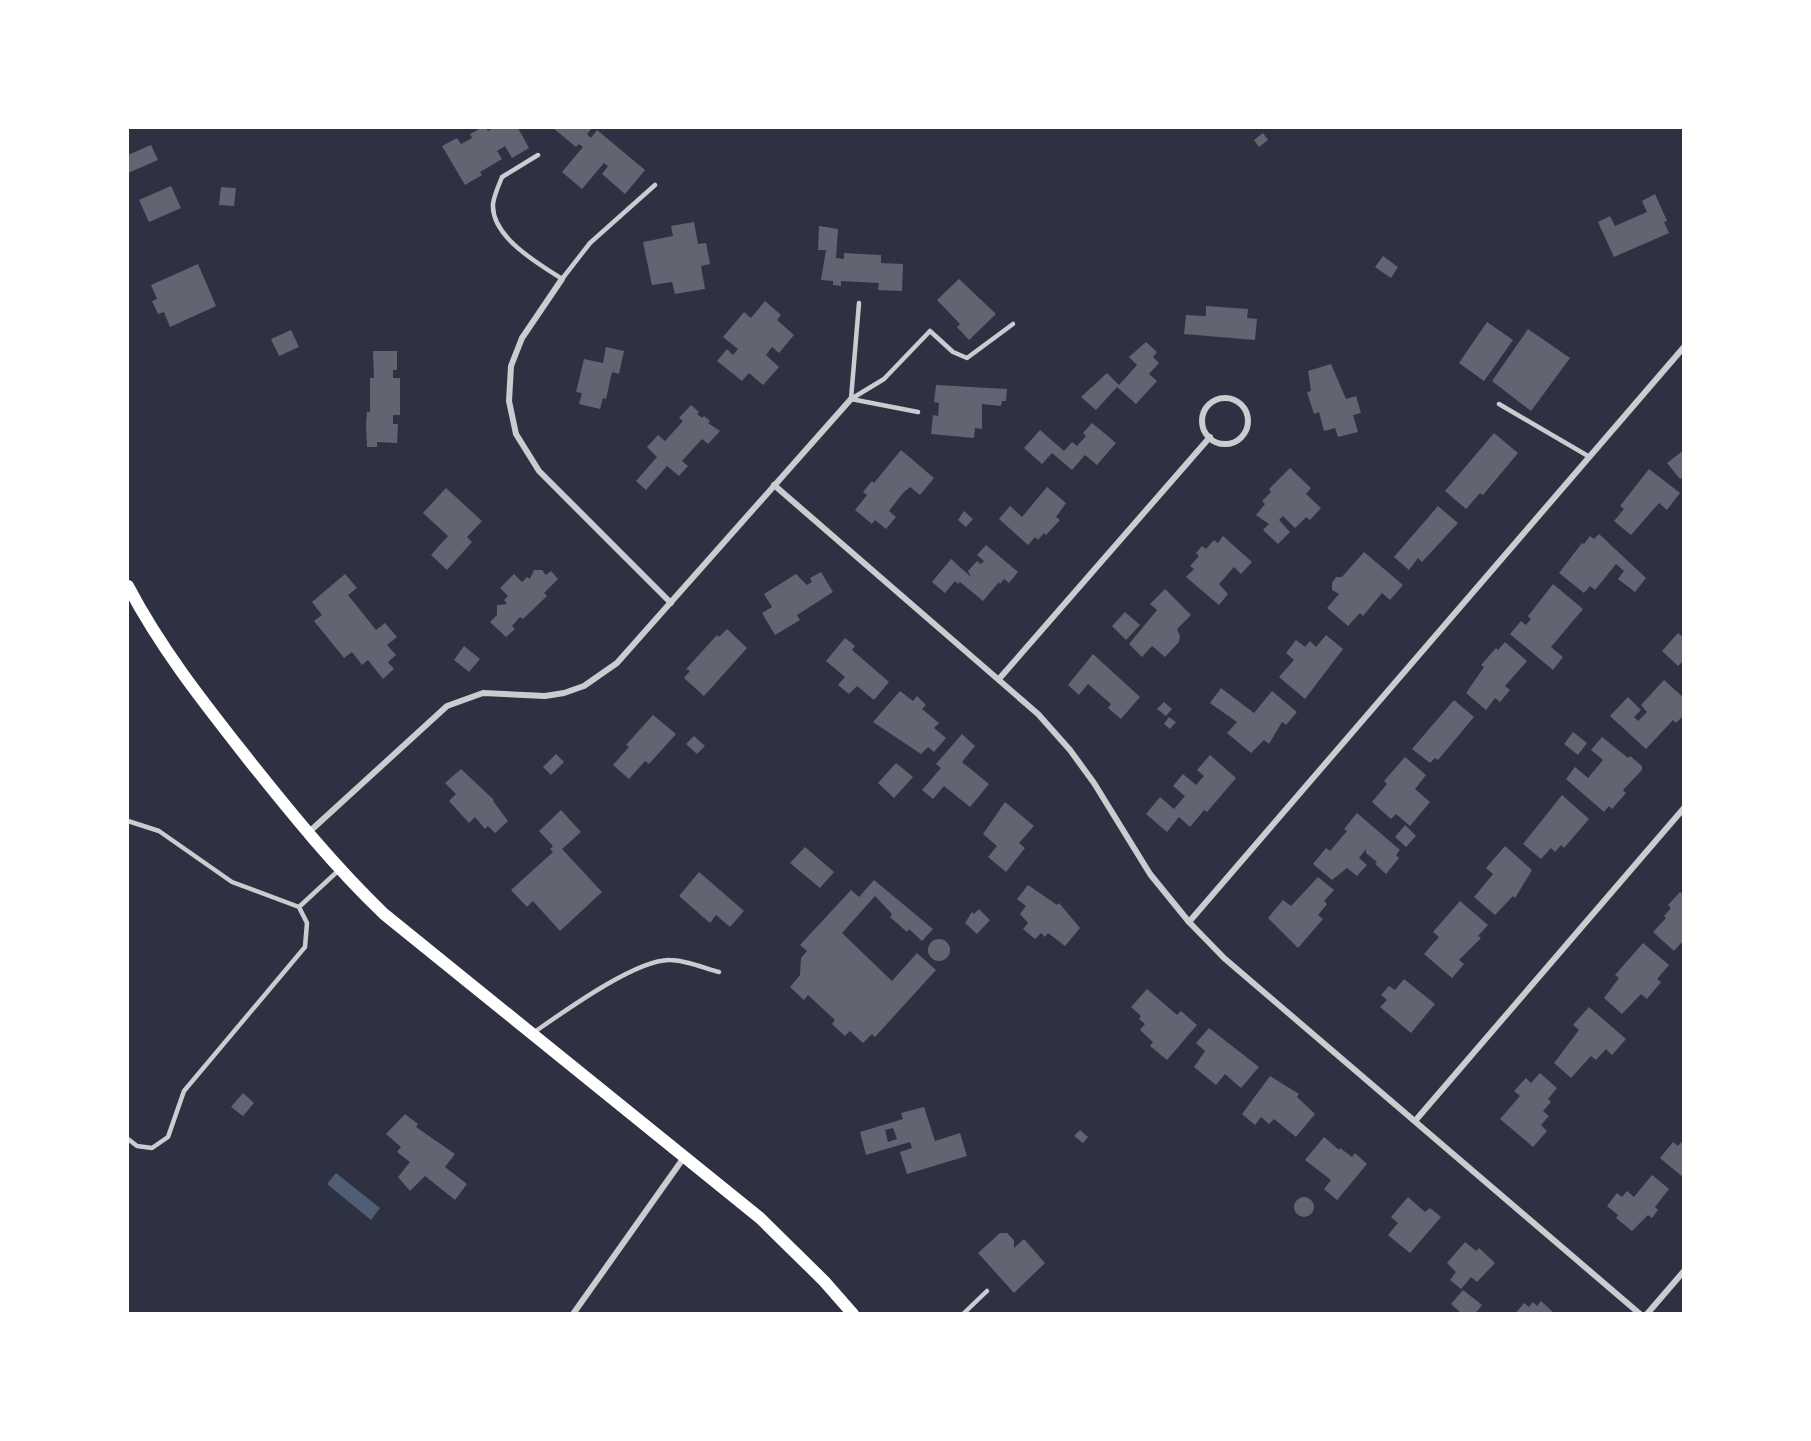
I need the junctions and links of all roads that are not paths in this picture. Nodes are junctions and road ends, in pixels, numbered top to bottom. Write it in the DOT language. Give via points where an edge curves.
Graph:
graph roads {
  1 [pos="538,155"];
  2 [pos="655,185"];
  3 [pos="562,279"];
  4 [pos="859,303"];
  5 [pos="1013,324"];
  6 [pos="1683,347"];
  7 [pos="851,399"];
  8 [pos="1499,404"];
  9 [pos="918,412"];
  10 [pos="1210,437"];
  11 [pos="1588,456"];
  12 [pos="774,485"];
  13 [pos="128,586"];
  14 [pos="671,603"];
  15 [pos="999,679"];
  16 [pos="1683,808"];
  17 [pos="128,821"];
  18 [pos="308,834"];
  19 [pos="339,870"];
  20 [pos="299,907"];
  21 [pos="1189,922"];
  22 [pos="719,972"];
  23 [pos="532,1033"];
  24 [pos="1415,1122"];
  25 [pos="128,1140"];
  26 [pos="685,1156"];
  27 [pos="1683,1271"];
  28 [pos="987,1291"];
  29 [pos="573,1314"];
  30 [pos="853,1314"];
  31 [pos="963,1314"];
  32 [pos="1640,1314"];
  33 [pos="1647,1314"];
  1 -- 3 [label="lane" via="502,177 493,206 501,229 516,249"];
  2 -- 3 [label="lane" via="590,243"];
  3 -- 14 [label="street" via="522,338 511,366 509,401 516,434 539,471"];
  4 -- 7 [label="lane"];
  5 -- 7 [label="lane" via="967,358 953,352 930,332 884,379"];
  6 -- 11 [label="street"];
  7 -- 9 [label="lane"];
  7 -- 12 [label="street"];
  8 -- 11 [label="lane"];
  10 -- 10 [label="street" via="1230,444 1242,437 1248,426 1247,412 1239,402 1227,397 1214,400 1205,409 1202,422"];
  10 -- 15 [label="street"];
  11 -- 21 [label="street"];
  12 -- 14 [label="street"];
  12 -- 15 [label="street"];
  13 -- 18 [label="main road" via="164,650 192,689"];
  14 -- 18 [label="street" via="617,663 584,686 545,696 483,693 447,706"];
  15 -- 21 [label="street" via="1070,750 1150,874"];
  16 -- 24 [label="street"];
  17 -- 20 [label="lane" via="159,831 240,886"];
  18 -- 19 [label="main road"];
  19 -- 20 [label="lane"];
  19 -- 23 [label="main road" via="384,914"];
  20 -- 25 [label="lane" via="308,923 305,947 184,1091 168,1137 152,1148 136,1146"];
  21 -- 24 [label="street" via="1224,958"];
  22 -- 23 [label="lane" via="670,960 643,965"];
  23 -- 26 [label="main road"];
  24 -- 32 [label="street"];
  26 -- 29 [label="street"];
  26 -- 30 [label="main road" via="760,1218"];
  27 -- 33 [label="street"];
  28 -- 31 [label="lane"];
}
